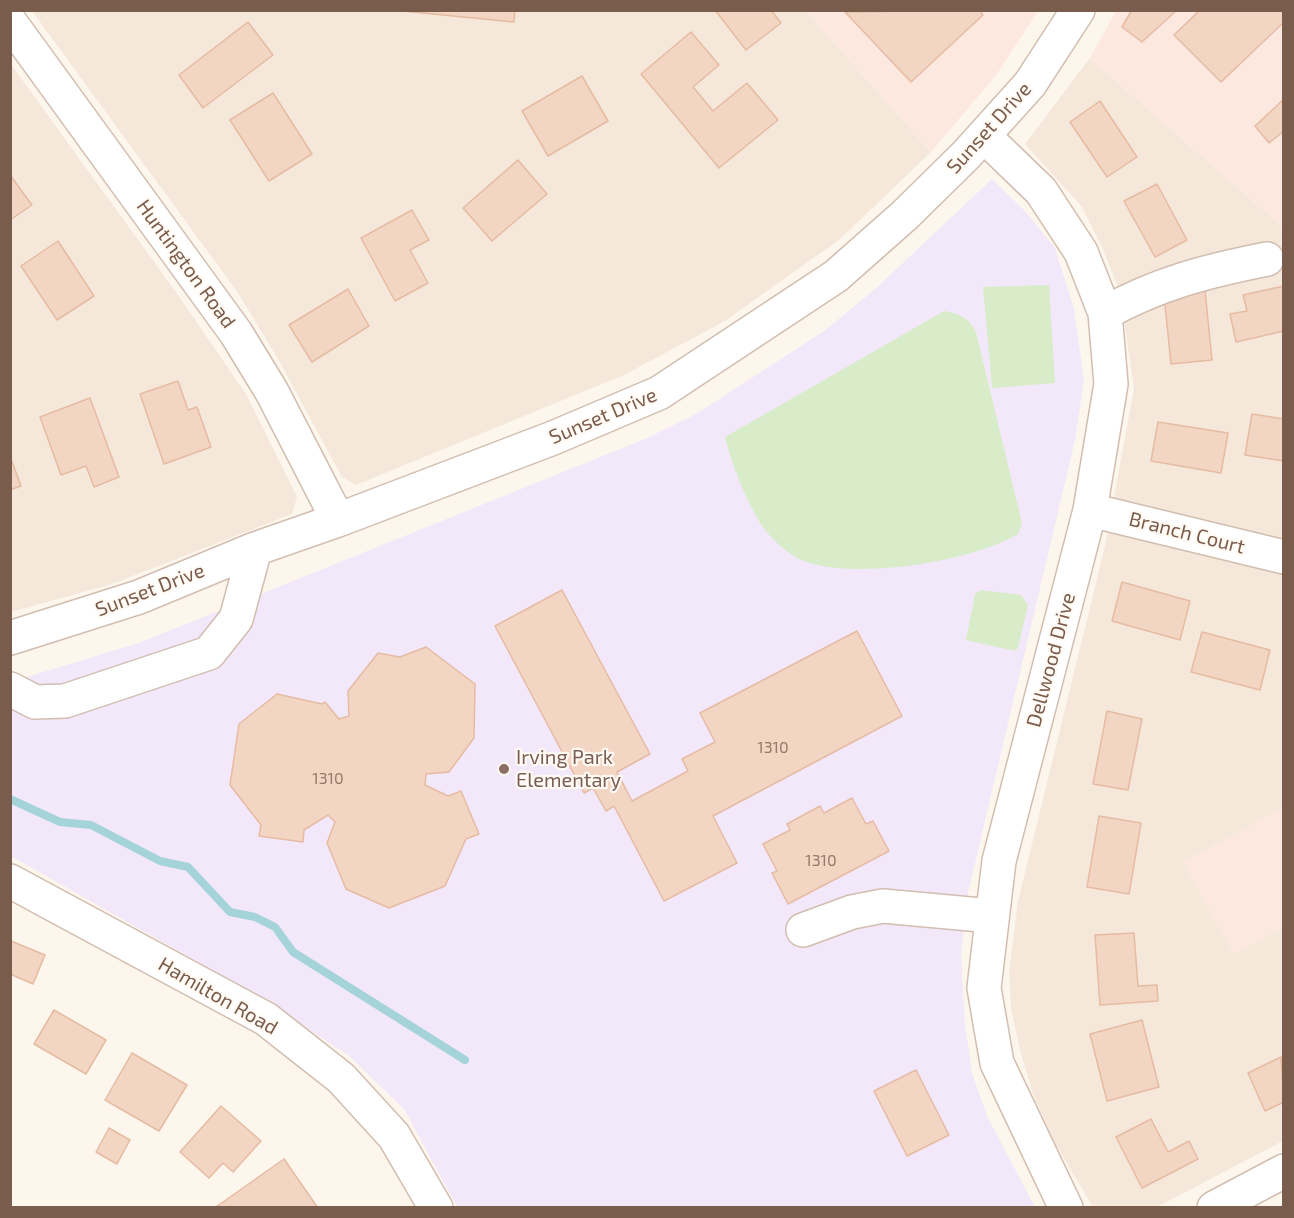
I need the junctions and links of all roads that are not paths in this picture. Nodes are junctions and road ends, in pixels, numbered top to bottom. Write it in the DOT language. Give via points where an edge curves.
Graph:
graph roads {
  1 [pos="1078,10"];
  2 [pos="10,22"];
  3 [pos="984,136"];
  4 [pos="1267,259"];
  5 [pos="1105,313"];
  6 [pos="1090,510"];
  7 [pos="338,520"];
  8 [pos="255,549"];
  9 [pos="1284,557"];
  10 [pos="10,638"];
  11 [pos="10,689"];
  12 [pos="10,881"];
  13 [pos="992,916"];
  14 [pos="803,930"];
  15 [pos="1284,1171"];
  16 [pos="436,1208"];
  17 [pos="1066,1208"];
  18 [pos="1215,1208"];
  1 -- 3 [label="street, Sunset Drive" via="1030,84"];
  2 -- 7 [label="street, Huntington Road" via="236,333 272,392"];
  3 -- 5 [label="street, Dellwood Drive" via="1041,191 1081,252"];
  3 -- 7 [label="street, Sunset Drive" via="905,215 836,276 659,393 554,438"];
  4 -- 5 [label="street" via="1199,273 1137,296"];
  5 -- 6 [label="street, Dellwood Drive" via="1111,384"];
  6 -- 9 [label="street, Branch Court"];
  6 -- 13 [label="street, Dellwood Drive" via="999,861"];
  7 -- 8 [label="street, Sunset Drive"];
  8 -- 10 [label="street, Sunset Drive" via="139,597"];
  8 -- 11 [label="street" via="237,620 209,653 65,701 35,702"];
  12 -- 16 [label="street, Hamilton Road" via="266,1019 341,1078 394,1136"];
  13 -- 14 [label="street" via="884,906 852,912"];
  13 -- 17 [label="street, Dellwood Drive" via="984,988 997,1063"];
  15 -- 18 [label="street"];
}
